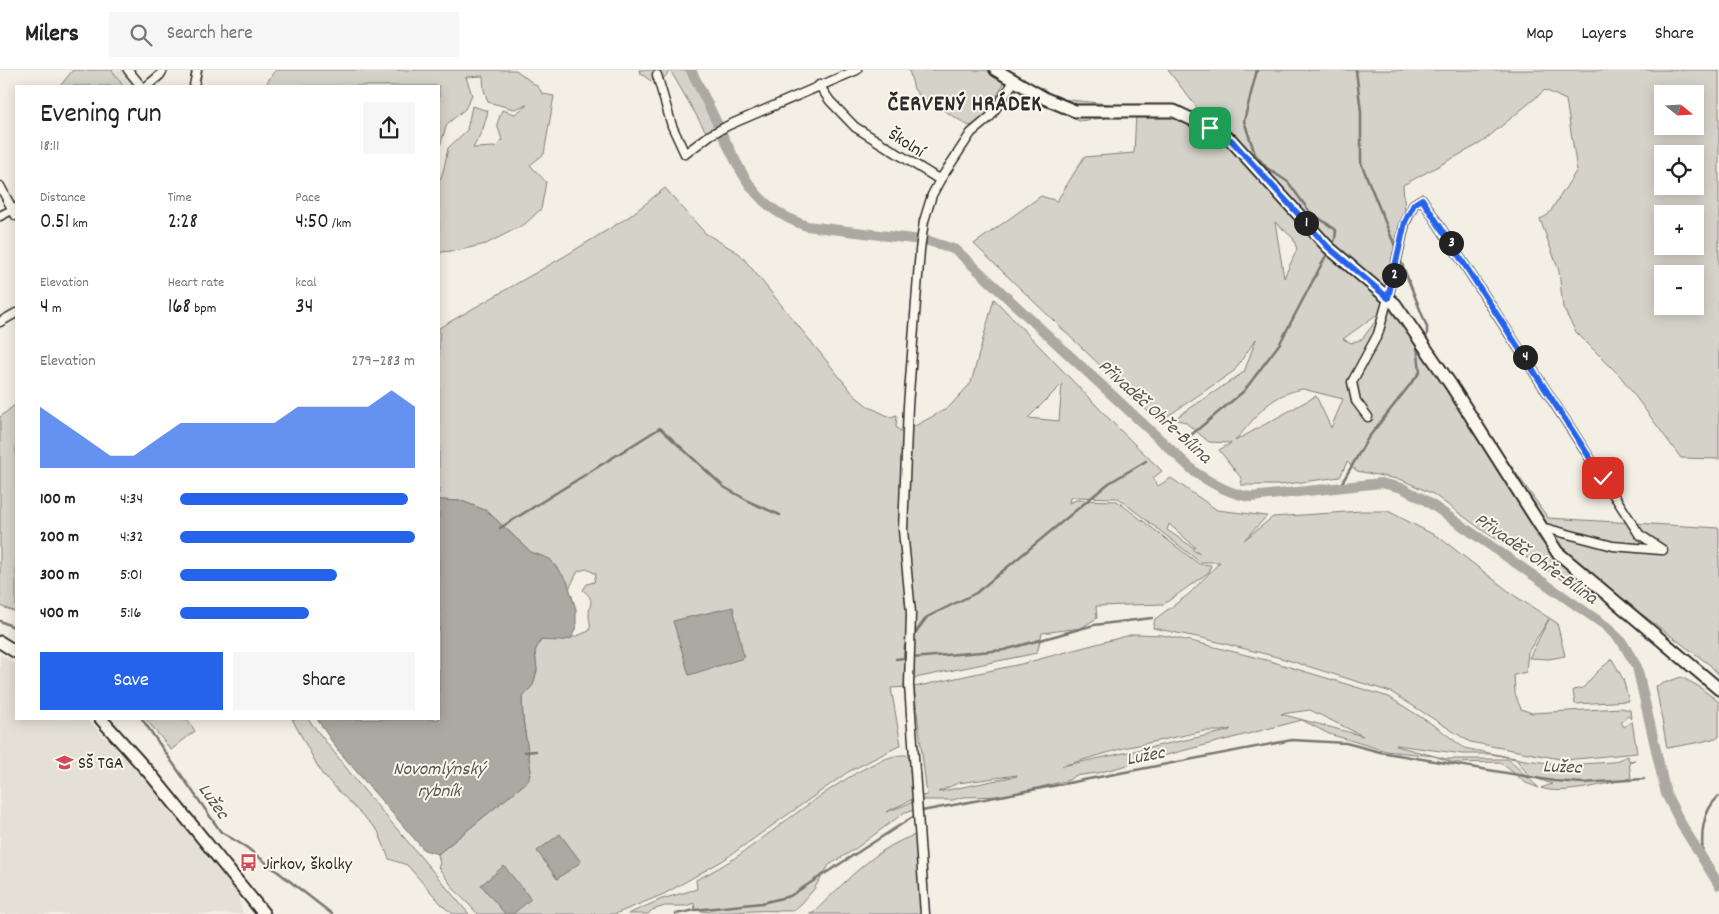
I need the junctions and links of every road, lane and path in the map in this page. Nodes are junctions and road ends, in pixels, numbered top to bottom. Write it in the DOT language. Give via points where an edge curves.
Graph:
graph roads {
  1 [pos="128,70"];
  2 [pos="163,70"];
  3 [pos="197,70"];
  4 [pos="857,70"];
  5 [pos="996,70"];
  6 [pos="656,75"];
  7 [pos="1015,80"];
  8 [pos="140,85"];
  9 [pos="148,85"];
  10 [pos="194,85"];
  11 [pos="819,85"];
  12 [pos="940,180"];
  13 [pos="0,186"];
  14 [pos="15,211"];
  15 [pos="0,216"];
  16 [pos="1388,298"];
  17 [pos="15,314"];
  18 [pos="0,322"];
  19 [pos="1368,417"];
  20 [pos="1541,527"];
  21 [pos="0,642"];
  22 [pos="15,651"];
  23 [pos="1719,689"];
  24 [pos="102,720"];
  25 [pos="264,914"];
  26 [pos="925,914"];
  1 -- 8 [label="street"];
  2 -- 9 [label="street"];
  3 -- 10 [label="street"];
  4 -- 11 [label="street"];
  5 -- 7 [label="street"];
  6 -- 11 [label="street" via="672,126 685,154 729,125"];
  7 -- 12 [label="street" via="990,117 971,133"];
  7 -- 16 [label="street" via="1046,99 1075,110 1174,112 1231,140 1328,247"];
  11 -- 12 [label="street, Školní" via="855,127"];
  12 -- 26 [label="street" via="932,195 920,250 908,406 903,530 910,613 909,685"];
  13 -- 14 [label="street"];
  14 -- 15 [label="street"];
  16 -- 19 [label="street" via="1378,334 1352,382 1356,401"];
  16 -- 20 [label="street" via="1452,385"];
  16 -- 20 [label="street" via="1405,222 1414,204 1422,199 1639,534 1663,550 1613,546"];
  17 -- 18 [label="street"];
  20 -- 23 [label="street" via="1557,552"];
  21 -- 22 [label="street"];
  24 -- 25 [label="street" via="152,776"];
}
